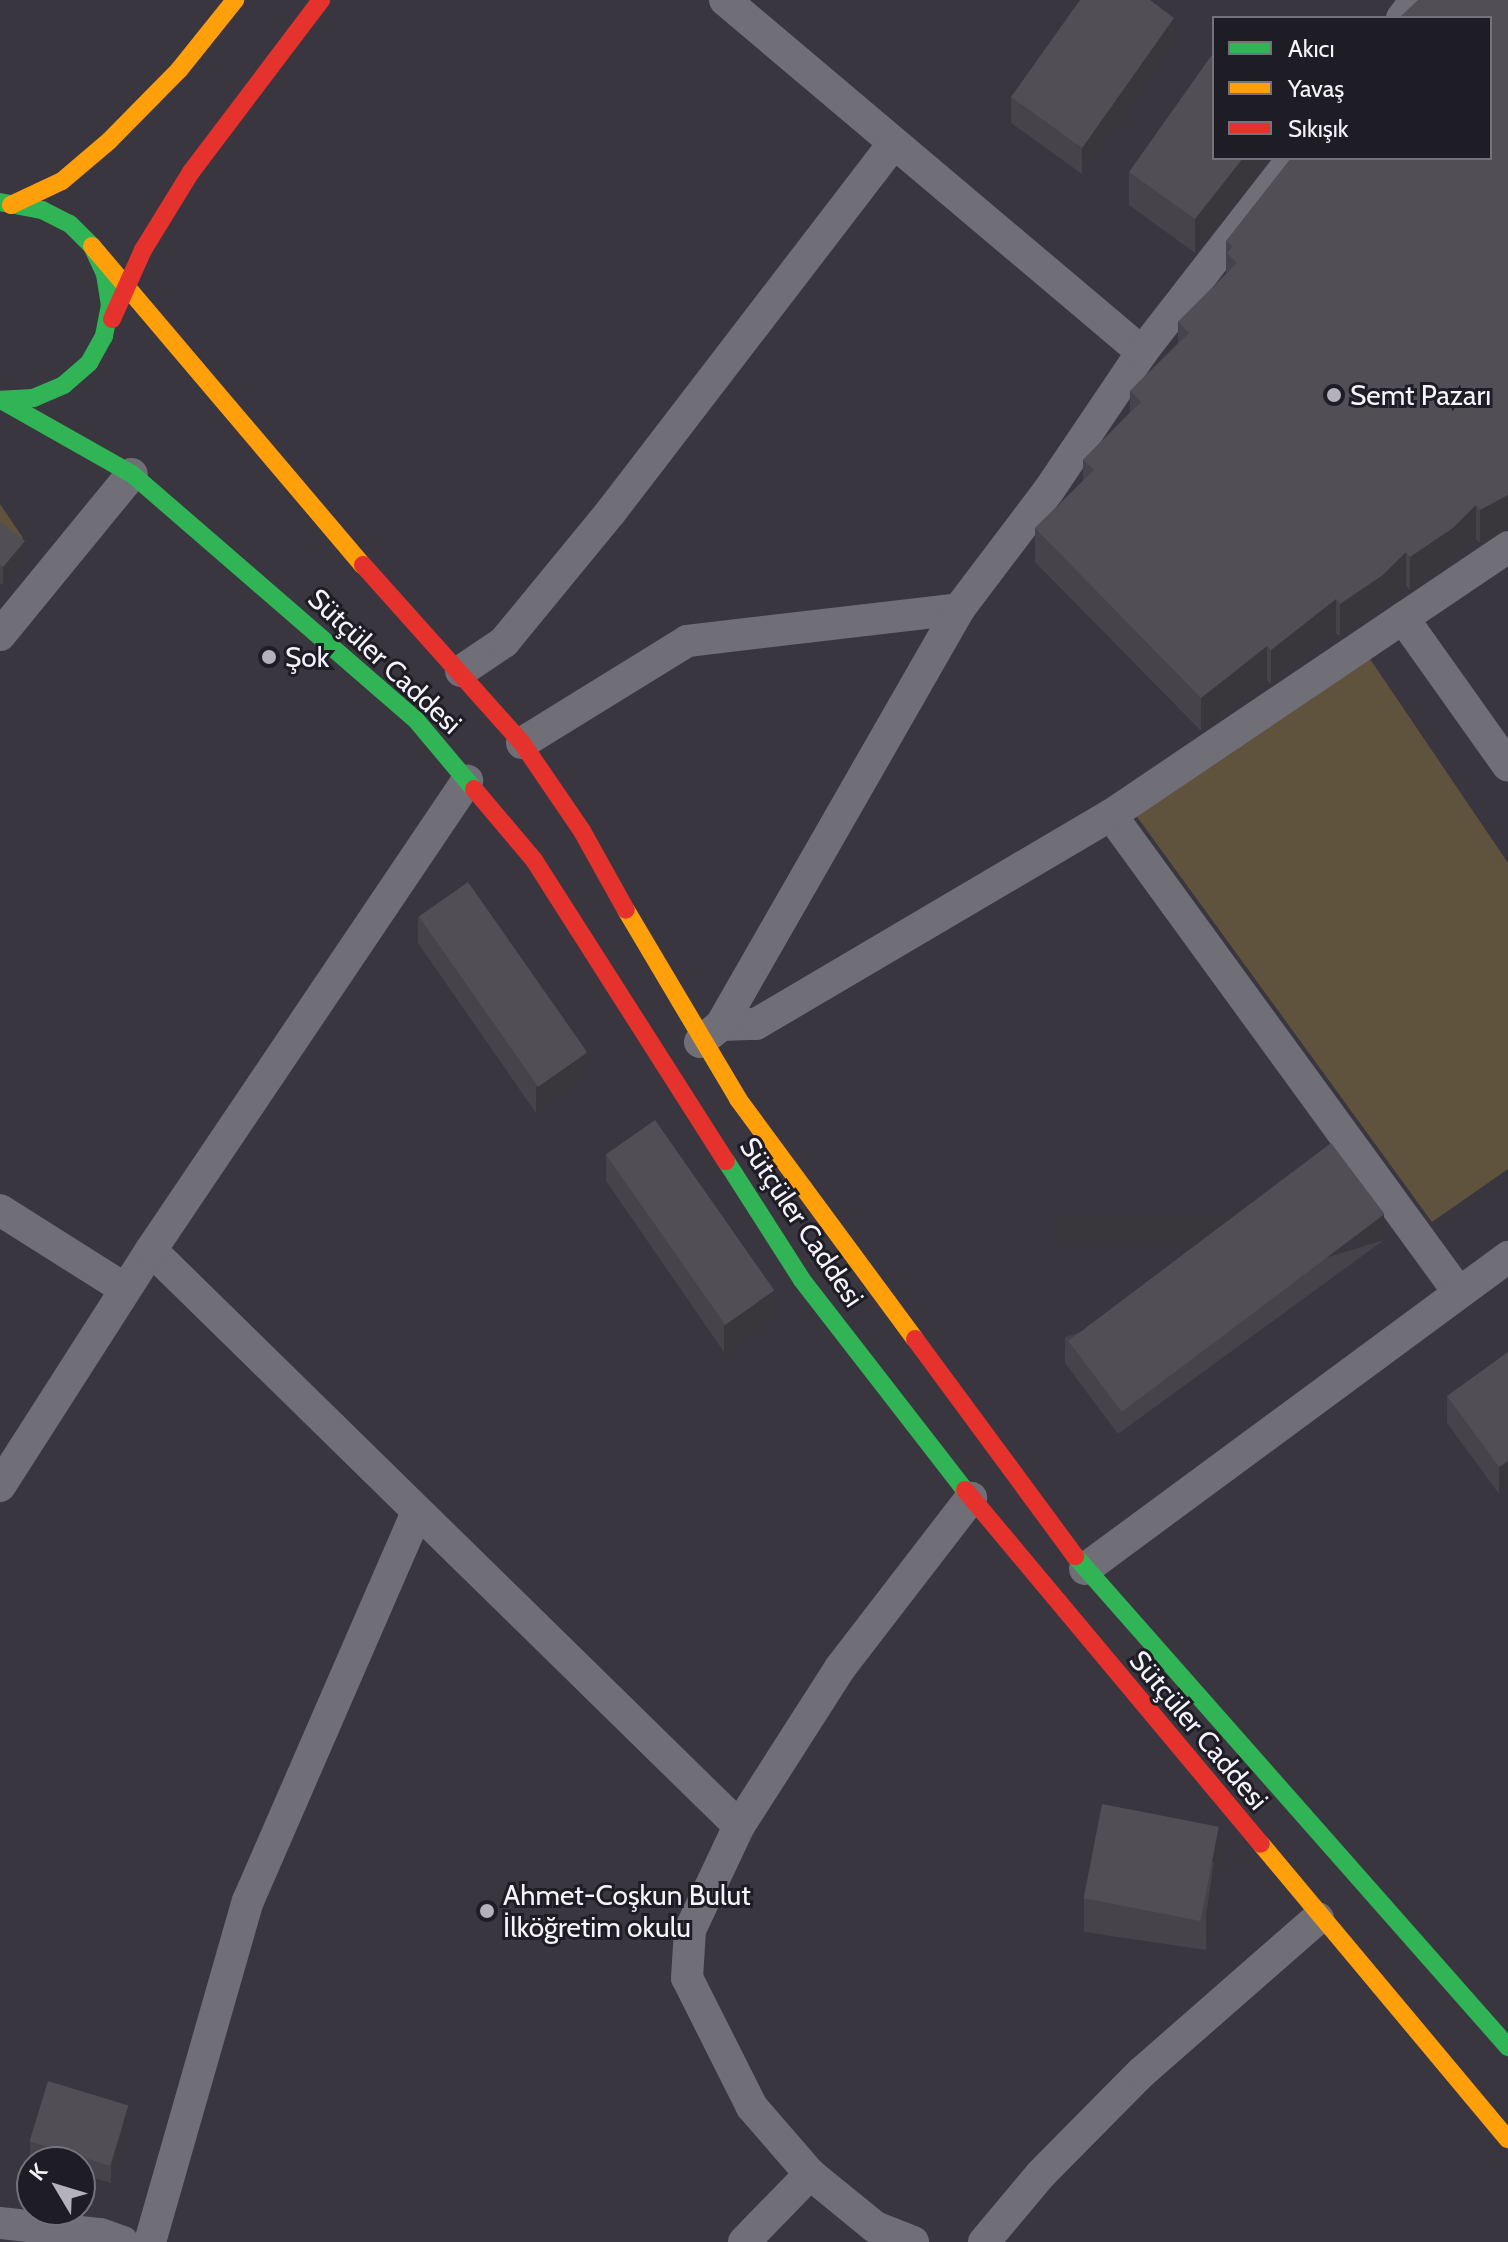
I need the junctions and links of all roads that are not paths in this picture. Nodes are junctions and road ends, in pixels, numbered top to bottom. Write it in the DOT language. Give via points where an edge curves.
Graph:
graph roads {
  1 [pos="235,0"];
  2 [pos="321,0"];
  3 [pos="725,0"];
  4 [pos="1416,0"];
  5 [pos="1404,16"];
  6 [pos="894,143"];
  7 [pos="1291,160"];
  8 [pos="4,205"];
  9 [pos="92,246"];
  10 [pos="126,287"];
  11 [pos="104,336"];
  12 [pos="1142,352"];
  13 [pos="3,404"];
  14 [pos="132,474"];
  15 [pos="1508,547"];
  16 [pos="959,609"];
  17 [pos="1403,618"];
  18 [pos="0,635"];
  19 [pos="461,671"];
  20 [pos="522,743"];
  21 [pos="1508,766"];
  22 [pos="467,781"];
  23 [pos="1111,815"];
  24 [pos="710,1034"];
  25 [pos="0,1210"];
  26 [pos="151,1250"];
  27 [pos="1508,1257"];
  28 [pos="125,1289"];
  29 [pos="1459,1293"];
  30 [pos="0,1486"];
  31 [pos="971,1498"];
  32 [pos="417,1513"];
  33 [pos="1085,1569"];
  34 [pos="739,1826"];
  35 [pos="1318,1918"];
  36 [pos="1508,2047"];
  37 [pos="1508,2139"];
  38 [pos="810,2174"];
  39 [pos="0,2223"];
  40 [pos="123,2242"];
  41 [pos="150,2242"];
  42 [pos="744,2242"];
  43 [pos="913,2242"];
  44 [pos="984,2242"];
  1 -- 8 [label="main road" via="179,70 109,141 62,181"];
  2 -- 10 [label="main road" via="191,172"];
  3 -- 6 [label="street"];
  4 -- 5 [label="street"];
  6 -- 12 [label="street"];
  6 -- 19 [label="street" via="600,525 504,642"];
  7 -- 12 [label="street"];
  8 -- 9 [label="main road, Sütçüler Caddesi" via="56,217"];
  9 -- 10 [label="main road, Sütçüler Caddesi"];
  9 -- 11 [label="main road" via="105,274 110,305"];
  10 -- 11 [label="main road"];
  10 -- 19 [label="main road, Sütçüler Caddesi" via="333,532"];
  11 -- 13 [label="main road" via="89,363 64,385"];
  12 -- 16 [label="street" via="1049,490"];
  13 -- 14 [label="main road, Sütçüler Caddesi"];
  14 -- 18 [label="street"];
  14 -- 22 [label="main road, Sütçüler Caddesi" via="416,720"];
  15 -- 17 [label="street"];
  16 -- 20 [label="street" via="687,641"];
  16 -- 24 [label="street"];
  17 -- 21 [label="street"];
  17 -- 23 [label="street"];
  19 -- 20 [label="main road, Sütçüler Caddesi"];
  20 -- 24 [label="main road, Sütçüler Caddesi"];
  22 -- 26 [label="street"];
  22 -- 31 [label="main road, Sütçüler Caddesi" via="534,860 802,1280"];
  23 -- 24 [label="street" via="756,1024"];
  23 -- 29 [label="street"];
  24 -- 33 [label="main road, Sütçüler Caddesi" via="843,1246"];
  25 -- 28 [label="street"];
  26 -- 28 [label="street"];
  26 -- 32 [label="street"];
  27 -- 29 [label="street"];
  28 -- 30 [label="street"];
  29 -- 33 [label="street"];
  31 -- 34 [label="street" via="840,1668"];
  31 -- 35 [label="main road, Sütçüler Caddesi"];
  32 -- 34 [label="street"];
  32 -- 41 [label="street" via="248,1901"];
  33 -- 36 [label="main road, Sütçüler Caddesi"];
  34 -- 38 [label="street" via="690,1930 687,1978 752,2107"];
  35 -- 37 [label="main road, Sütçüler Caddesi"];
  35 -- 44 [label="street" via="1141,2073 1041,2174"];
  38 -- 42 [label="street"];
  38 -- 43 [label="street" via="875,2227"];
  39 -- 40 [label="street" via="100,2234"];
}
